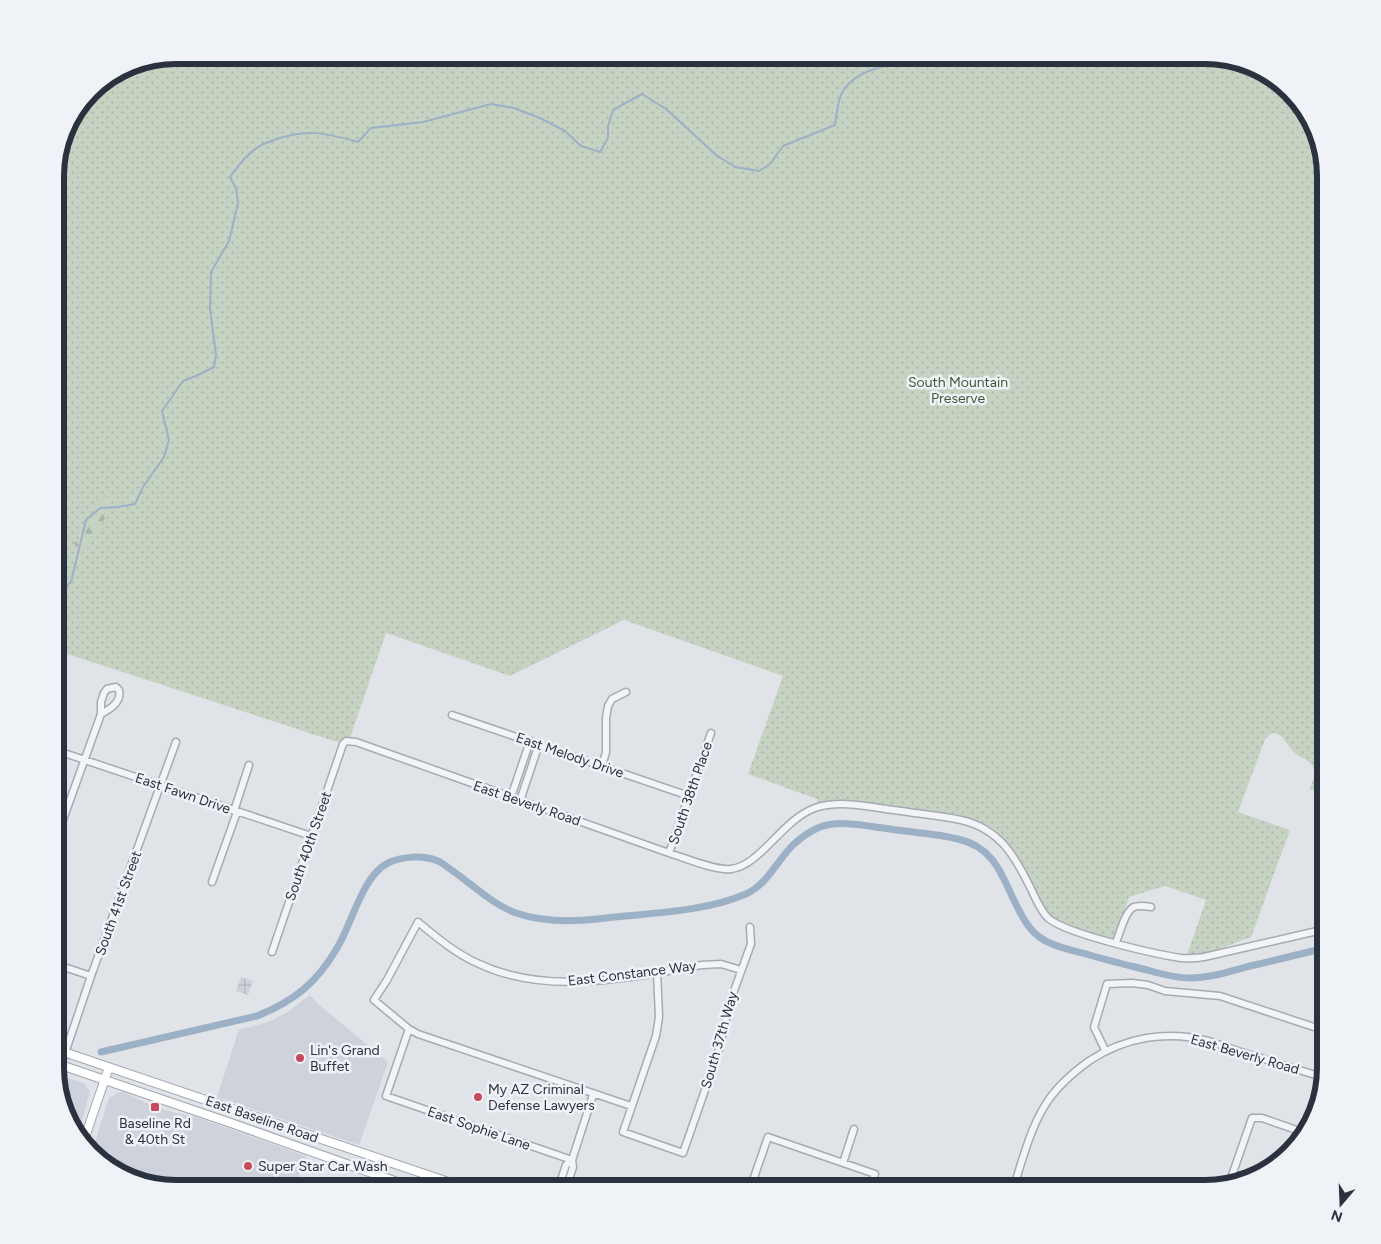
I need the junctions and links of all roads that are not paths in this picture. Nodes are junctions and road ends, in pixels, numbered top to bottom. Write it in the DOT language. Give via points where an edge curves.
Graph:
graph roads {
  1 [pos="626,692"];
  2 [pos="101,714"];
  3 [pos="452,715"];
  4 [pos="711,733"];
  5 [pos="346,741"];
  6 [pos="530,741"];
  7 [pos="176,742"];
  8 [pos="539,744"];
  9 [pos="64,753"];
  10 [pos="84,761"];
  11 [pos="249,765"];
  12 [pos="602,766"];
  13 [pos="161,785"];
  14 [pos="688,796"];
  15 [pos="511,797"];
  16 [pos="520,801"];
  17 [pos="235,811"];
  18 [pos="64,817"];
  19 [pos="311,836"];
  20 [pos="669,853"];
  21 [pos="212,882"];
  22 [pos="1152,907"];
  23 [pos="750,927"];
  24 [pos="1317,931"];
  25 [pos="1116,942"];
  26 [pos="272,952"];
  27 [pos="64,967"];
  28 [pos="741,970"];
  29 [pos="657,972"];
  30 [pos="92,976"];
  31 [pos="1317,1028"];
  32 [pos="409,1029"];
  33 [pos="1105,1050"];
  34 [pos="66,1053"];
  35 [pos="64,1056"];
  36 [pos="64,1066"];
  37 [pos="109,1067"];
  38 [pos="1317,1075"];
  39 [pos="105,1080"];
  40 [pos="593,1094"];
  41 [pos="631,1106"];
  42 [pos="236,1110"];
  43 [pos="231,1123"];
  44 [pos="854,1129"];
  45 [pos="1298,1131"];
  46 [pos="86,1135"];
  47 [pos="572,1160"];
  48 [pos="843,1163"];
  49 [pos="1232,1177"];
  50 [pos="392,1180"];
  51 [pos="442,1180"];
  52 [pos="561,1180"];
  53 [pos="568,1180"];
  54 [pos="753,1180"];
  55 [pos="873,1180"];
  56 [pos="1016,1180"];
  1 -- 12 [label="street" via="612,699 608,706 606,752"];
  2 -- 10 [label="street"];
  3 -- 6 [label="street, East Melody Drive"];
  4 -- 14 [label="street, South 38th Place"];
  5 -- 15 [label="street, East Beverly Road"];
  5 -- 19 [label="street, South 40th Street"];
  6 -- 8 [label="street, East Melody Drive"];
  6 -- 15 [label="street"];
  7 -- 13 [label="street, South 41st Street"];
  8 -- 12 [label="street, East Melody Drive"];
  8 -- 16 [label="street"];
  9 -- 10 [label="street, East Fawn Drive"];
  10 -- 13 [label="street, East Fawn Drive"];
  10 -- 18 [label="street"];
  11 -- 17 [label="street"];
  12 -- 14 [label="street, East Melody Drive"];
  13 -- 17 [label="street, East Fawn Drive"];
  13 -- 30 [label="street, South 41st Street"];
  14 -- 20 [label="street, South 38th Place"];
  15 -- 16 [label="street, East Beverly Road"];
  16 -- 20 [label="street, East Beverly Road"];
  17 -- 19 [label="street, East Fawn Drive"];
  17 -- 21 [label="street"];
  19 -- 26 [label="street, South 40th Street"];
  20 -- 25 [label="street, East Beverly Road" via="729,870 746,864 791,822 816,808 831,804 962,820 995,835 1006,846 1048,918 1064,928"];
  22 -- 25 [label="street" via="1132,906"];
  23 -- 28 [label="street, South 37th Way" via="751,944"];
  24 -- 25 [label="street, East Beverly Road" via="1191,959"];
  27 -- 30 [label="street"];
  28 -- 29 [label="street, East Constance Way" via="721,964"];
  28 -- 41 [label="street, South 37th Way" via="718,1053 683,1153 623,1132"];
  29 -- 32 [label="street, East Constance Way" via="587,982 547,982 506,974 477,963 418,922 374,1000"];
  29 -- 41 [label="street" via="659,1017 656,1036"];
  30 -- 34 [label="street, South 41st Street"];
  31 -- 33 [label="street" via="1220,996 1165,991 1132,983 1108,984 1094,1028"];
  32 -- 40 [label="street"];
  32 -- 47 [label="street, East Sophie Lane" via="386,1096"];
  33 -- 38 [label="street, East Beverly Road" via="1156,1036 1184,1036"];
  33 -- 56 [label="street, East Beverly Road" via="1066,1079 1053,1094 1032,1133"];
  34 -- 35 [label="street, South 41st Street"];
  34 -- 37 [label="main road, East Baseline Road"];
  36 -- 39 [label="main road, East Baseline Road"];
  37 -- 39 [label="main road"];
  37 -- 42 [label="main road, East Baseline Road"];
  39 -- 43 [label="main road, East Baseline Road"];
  39 -- 46 [label="main road"];
  40 -- 41 [label="street"];
  40 -- 47 [label="street"];
  42 -- 43 [label="main road"];
  42 -- 51 [label="main road, East Baseline Road"];
  43 -- 50 [label="main road, East Baseline Road"];
  44 -- 48 [label="street"];
  45 -- 49 [label="street" via="1262,1118 1252,1118"];
  47 -- 52 [label="street" via="566,1165"];
  47 -- 53 [label="street"];
  48 -- 54 [label="street" via="768,1137"];
  48 -- 55 [label="street" via="875,1174"];
}
